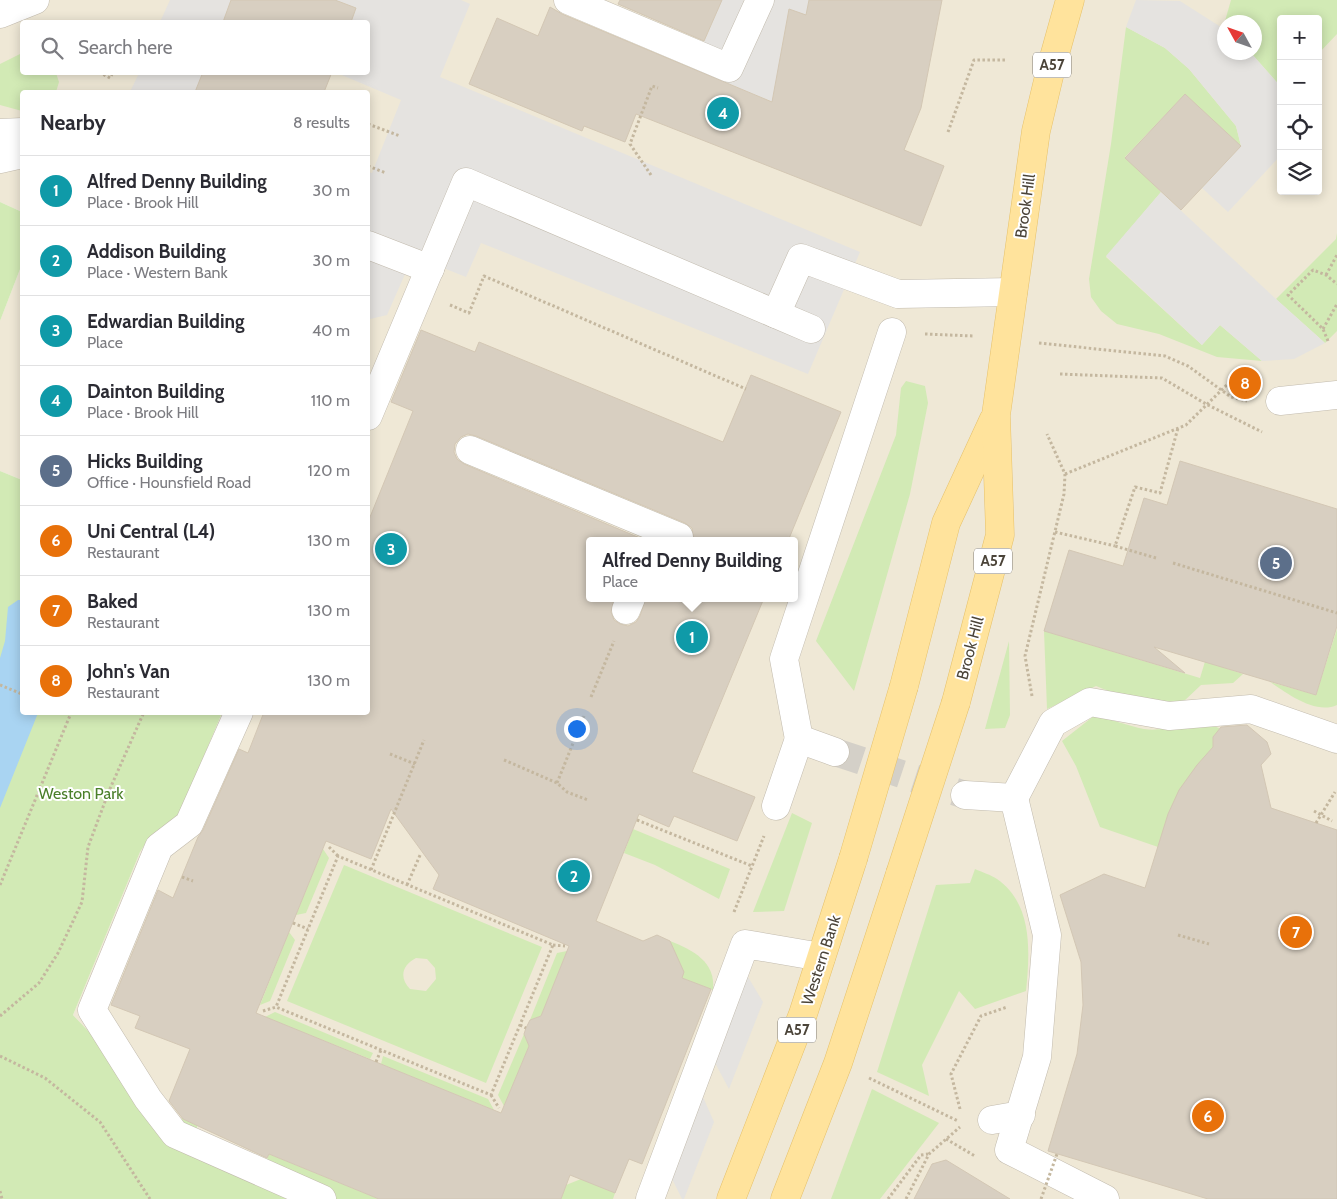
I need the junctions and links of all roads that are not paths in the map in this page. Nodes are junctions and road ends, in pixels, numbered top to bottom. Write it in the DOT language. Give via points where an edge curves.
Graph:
graph roads {
  1 [pos="35,0"];
  2 [pos="568,0"];
  3 [pos="760,0"];
  4 [pos="1070,0"];
  5 [pos="0,14"];
  6 [pos="20,132"];
  7 [pos="0,133"];
  8 [pos="20,154"];
  9 [pos="0,159"];
  10 [pos="370,246"];
  11 [pos="425,280"];
  12 [pos="1013,292"];
  13 [pos="776,314"];
  14 [pos="812,329"];
  15 [pos="892,332"];
  16 [pos="1337,395"];
  17 [pos="1280,401"];
  18 [pos="370,411"];
  19 [pos="996,415"];
  20 [pos="470,450"];
  21 [pos="664,536"];
  22 [pos="238,715"];
  23 [pos="799,739"];
  24 [pos="1337,739"];
  25 [pos="835,752"];
  26 [pos="965,794"];
  27 [pos="1014,798"];
  28 [pos="776,806"];
  29 [pos="853,859"];
  30 [pos="821,958"];
  31 [pos="1021,1115"];
  32 [pos="992,1120"];
  33 [pos="322,1199"];
  34 [pos="650,1199"];
  35 [pos="731,1199"];
  36 [pos="785,1199"];
  37 [pos="1105,1199"];
  1 -- 5 [label="street"];
  2 -- 3 [label="street" via="729,68"];
  4 -- 12 [label="main road, Brook Hill / A57" via="1036,131"];
  6 -- 7 [label="street"];
  8 -- 9 [label="street"];
  10 -- 11 [label="street"];
  11 -- 13 [label="street" via="466,182"];
  11 -- 18 [label="street"];
  12 -- 13 [label="street" via="898,294 801,258"];
  12 -- 19 [label="main road, Brook Hill / A57"];
  13 -- 14 [label="street"];
  15 -- 23 [label="street" via="784,659"];
  16 -- 17 [label="street"];
  19 -- 29 [label="main road, Brook Hill / A57, bridge" via="946,524 904,686"];
  19 -- 36 [label="main road, Brook Hill / A57, bridge" via="1000,535 956,702 838,1063"];
  20 -- 21 [label="street"];
  22 -- 33 [label="street" via="189,824 159,847 92,1010 148,1099 175,1134"];
  23 -- 25 [label="street"];
  23 -- 28 [label="street"];
  24 -- 27 [label="street" via="1251,709 1169,716 1090,702 1053,723"];
  26 -- 27 [label="street"];
  27 -- 31 [label="street" via="1047,935 1037,1057"];
  29 -- 30 [label="main road, Western Bank / A57"];
  30 -- 34 [label="street" via="745,944"];
  30 -- 35 [label="main road, Western Bank / A57" via="803,1014"];
  31 -- 32 [label="street"];
  31 -- 37 [label="street" via="1009,1150"];
}
